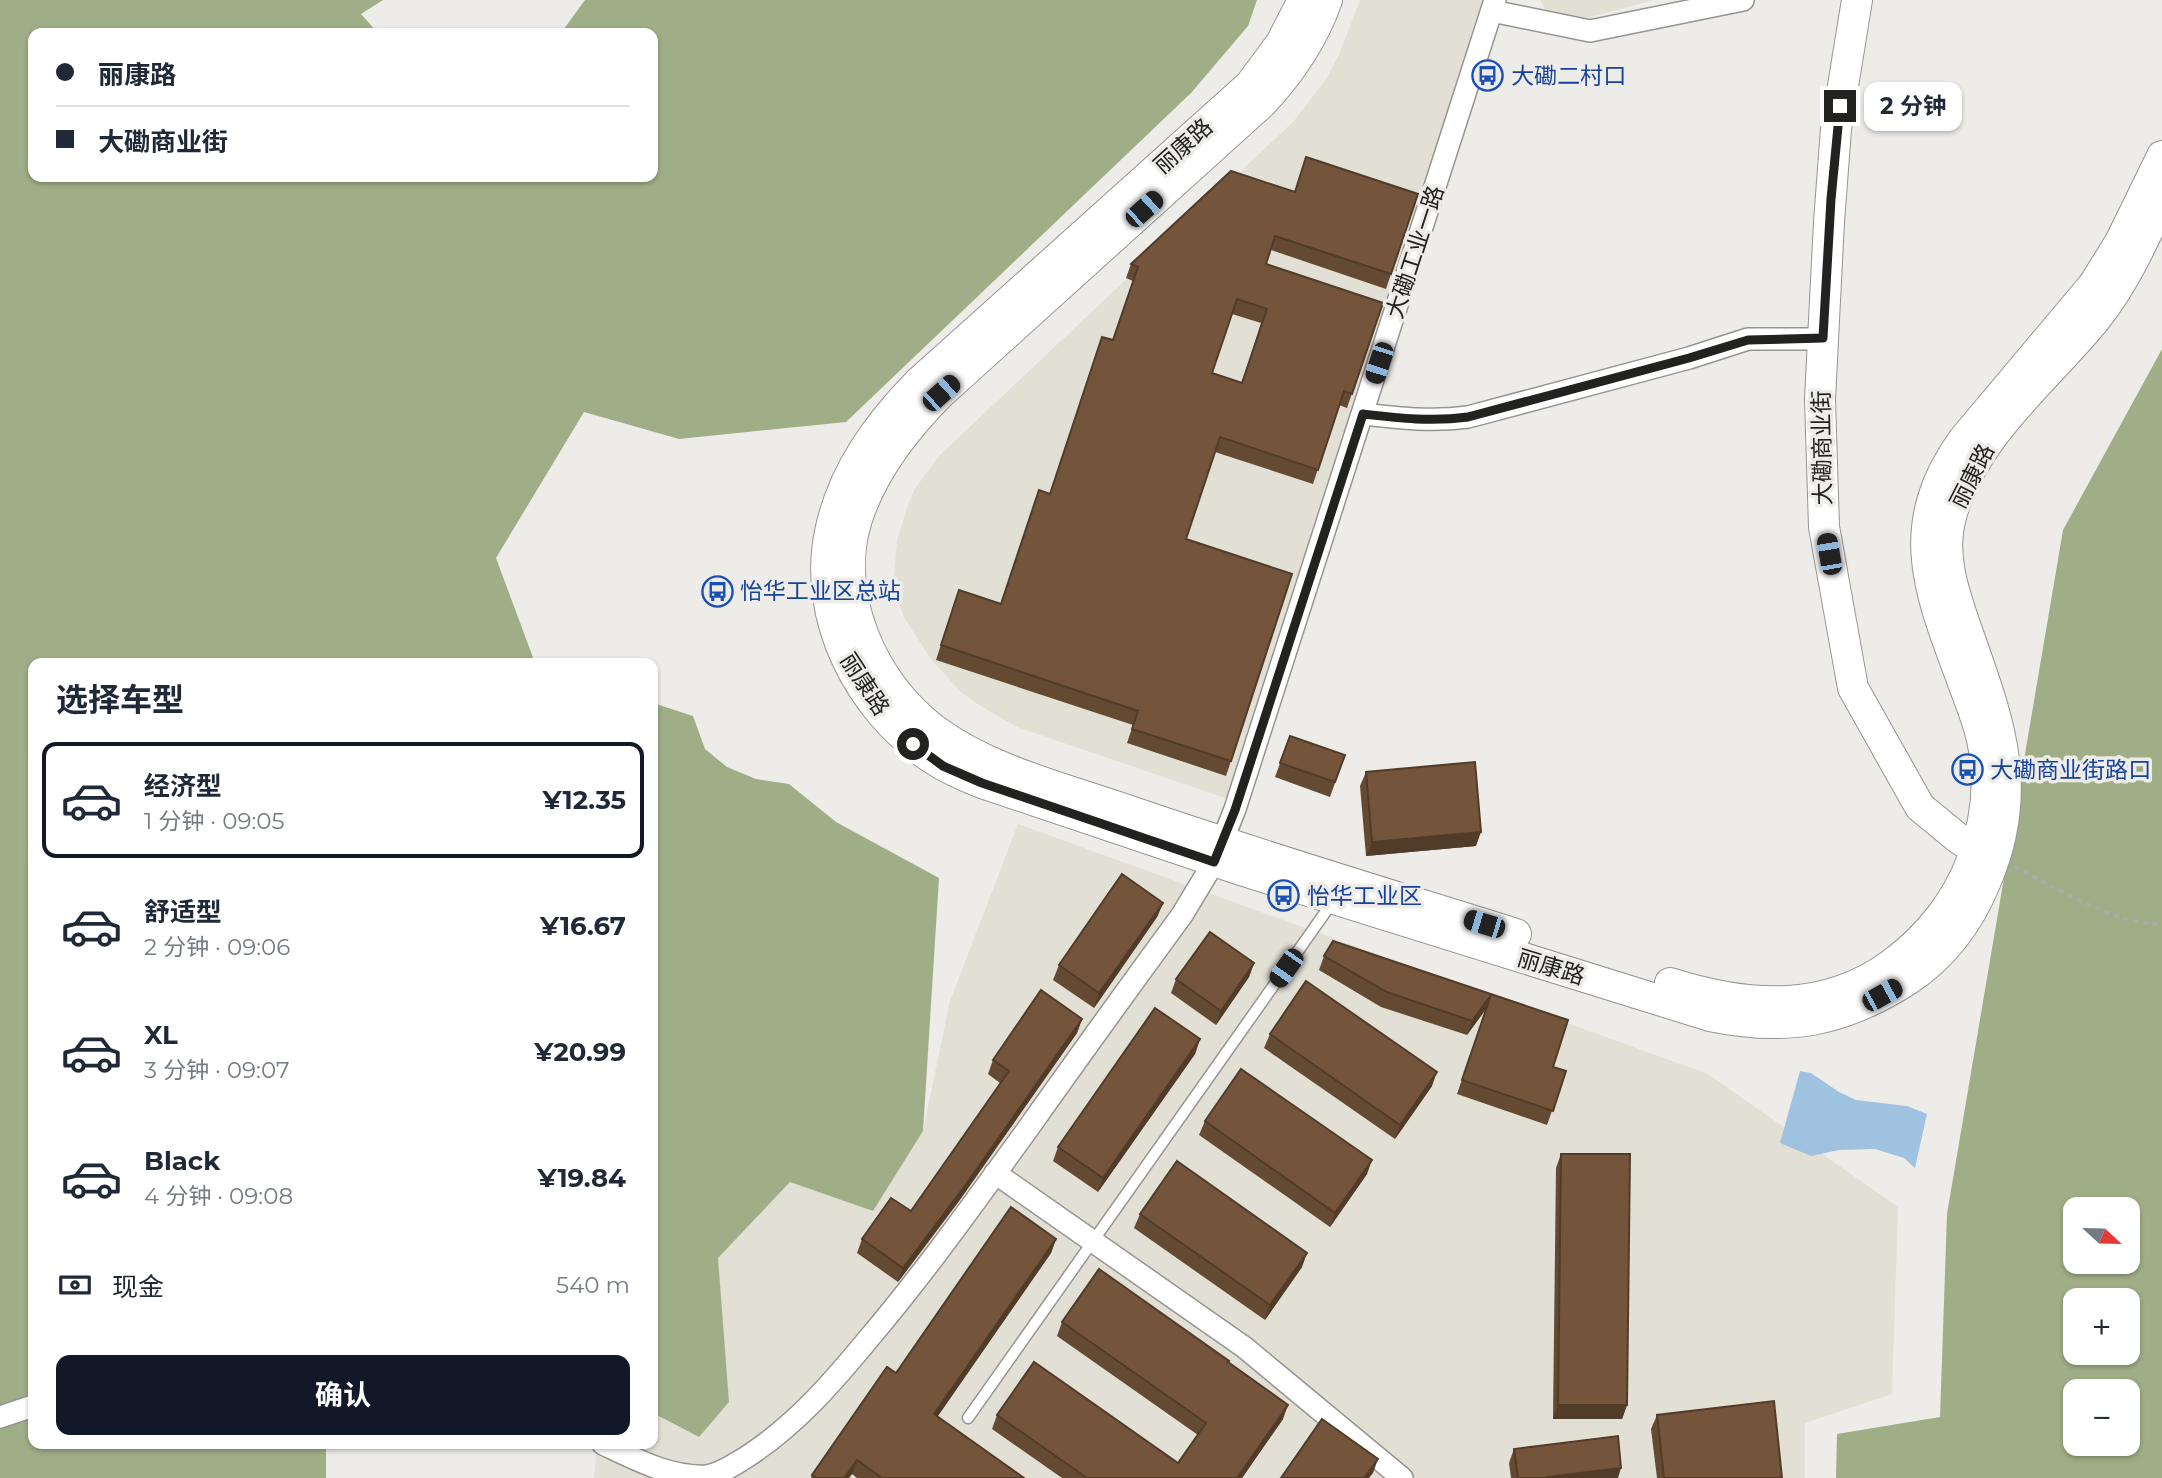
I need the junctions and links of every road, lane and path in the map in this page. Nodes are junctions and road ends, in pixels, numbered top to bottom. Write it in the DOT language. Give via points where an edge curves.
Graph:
graph roads {
  1 [pos="1303,0"];
  2 [pos="1327,0"];
  3 [pos="1743,0"];
  4 [pos="1857,0"];
  5 [pos="1494,5"];
  6 [pos="2162,156"];
  7 [pos="2162,200"];
  8 [pos="1823,338"];
  9 [pos="1363,414"];
  10 [pos="1218,852"];
  11 [pos="1986,853"];
  12 [pos="1335,900"];
  13 [pos="2162,924"];
  14 [pos="995,1173"];
  15 [pos="1093,1241"];
  16 [pos="28,1408"];
  17 [pos="0,1418"];
  18 [pos="968,1418"];
  19 [pos="614,1449"];
  20 [pos="1402,1478"];
  1 -- 10 [label="street, 丽康路" via="1281,43 1242,93 903,398 851,472 833,517 827,549 828,593 847,663 872,701 928,756 1014,796"];
  2 -- 10 [label="street, 丽康路" via="1308,44 1262,103 918,416 879,472 852,541 855,604 870,652 898,694 934,729 977,755"];
  3 -- 5 [label="street" via="1590,31"];
  4 -- 8 [label="street, 大磡商业街" via="1836,129"];
  5 -- 9 [label="street, 大磡工业一路"];
  6 -- 11 [label="street, 丽康路" via="2101,273 1963,440 1931,506 1927,573 1985,757"];
  7 -- 11 [label="street, 丽康路" via="2110,300 1986,445 1965,480 1951,517 1947,537 1950,577 2004,751 2003,831"];
  8 -- 9 [label="street" via="1748,340 1444,421"];
  8 -- 11 [label="street, 大磡商业街" via="1824,527 1853,688 1920,807 1959,839"];
  9 -- 10 [label="street, 大磡工业一路"];
  10 -- 11 [label="street, 丽康路" via="1690,989 1773,1002 1850,988 1885,969 1916,945 1943,914"];
  10 -- 12 [label="street, 丽康路"];
  10 -- 14 [label="street, 大磡工业一路" via="1182,915"];
  11 -- 12 [label="street, 丽康路" via="1981,894 1943,950 1882,995 1846,1011 1789,1024 1710,1016"];
  11 -- 13 [label="path" via="2115,916"];
  12 -- 15 [label="lane"];
  14 -- 15 [label="street"];
  14 -- 19 [label="street, 大磡工业一路" via="860,1350 810,1407 762,1447 721,1472 693,1478 665,1472"];
  15 -- 18 [label="lane"];
  15 -- 20 [label="street" via="1244,1347"];
  16 -- 17 [label="street"];
}
